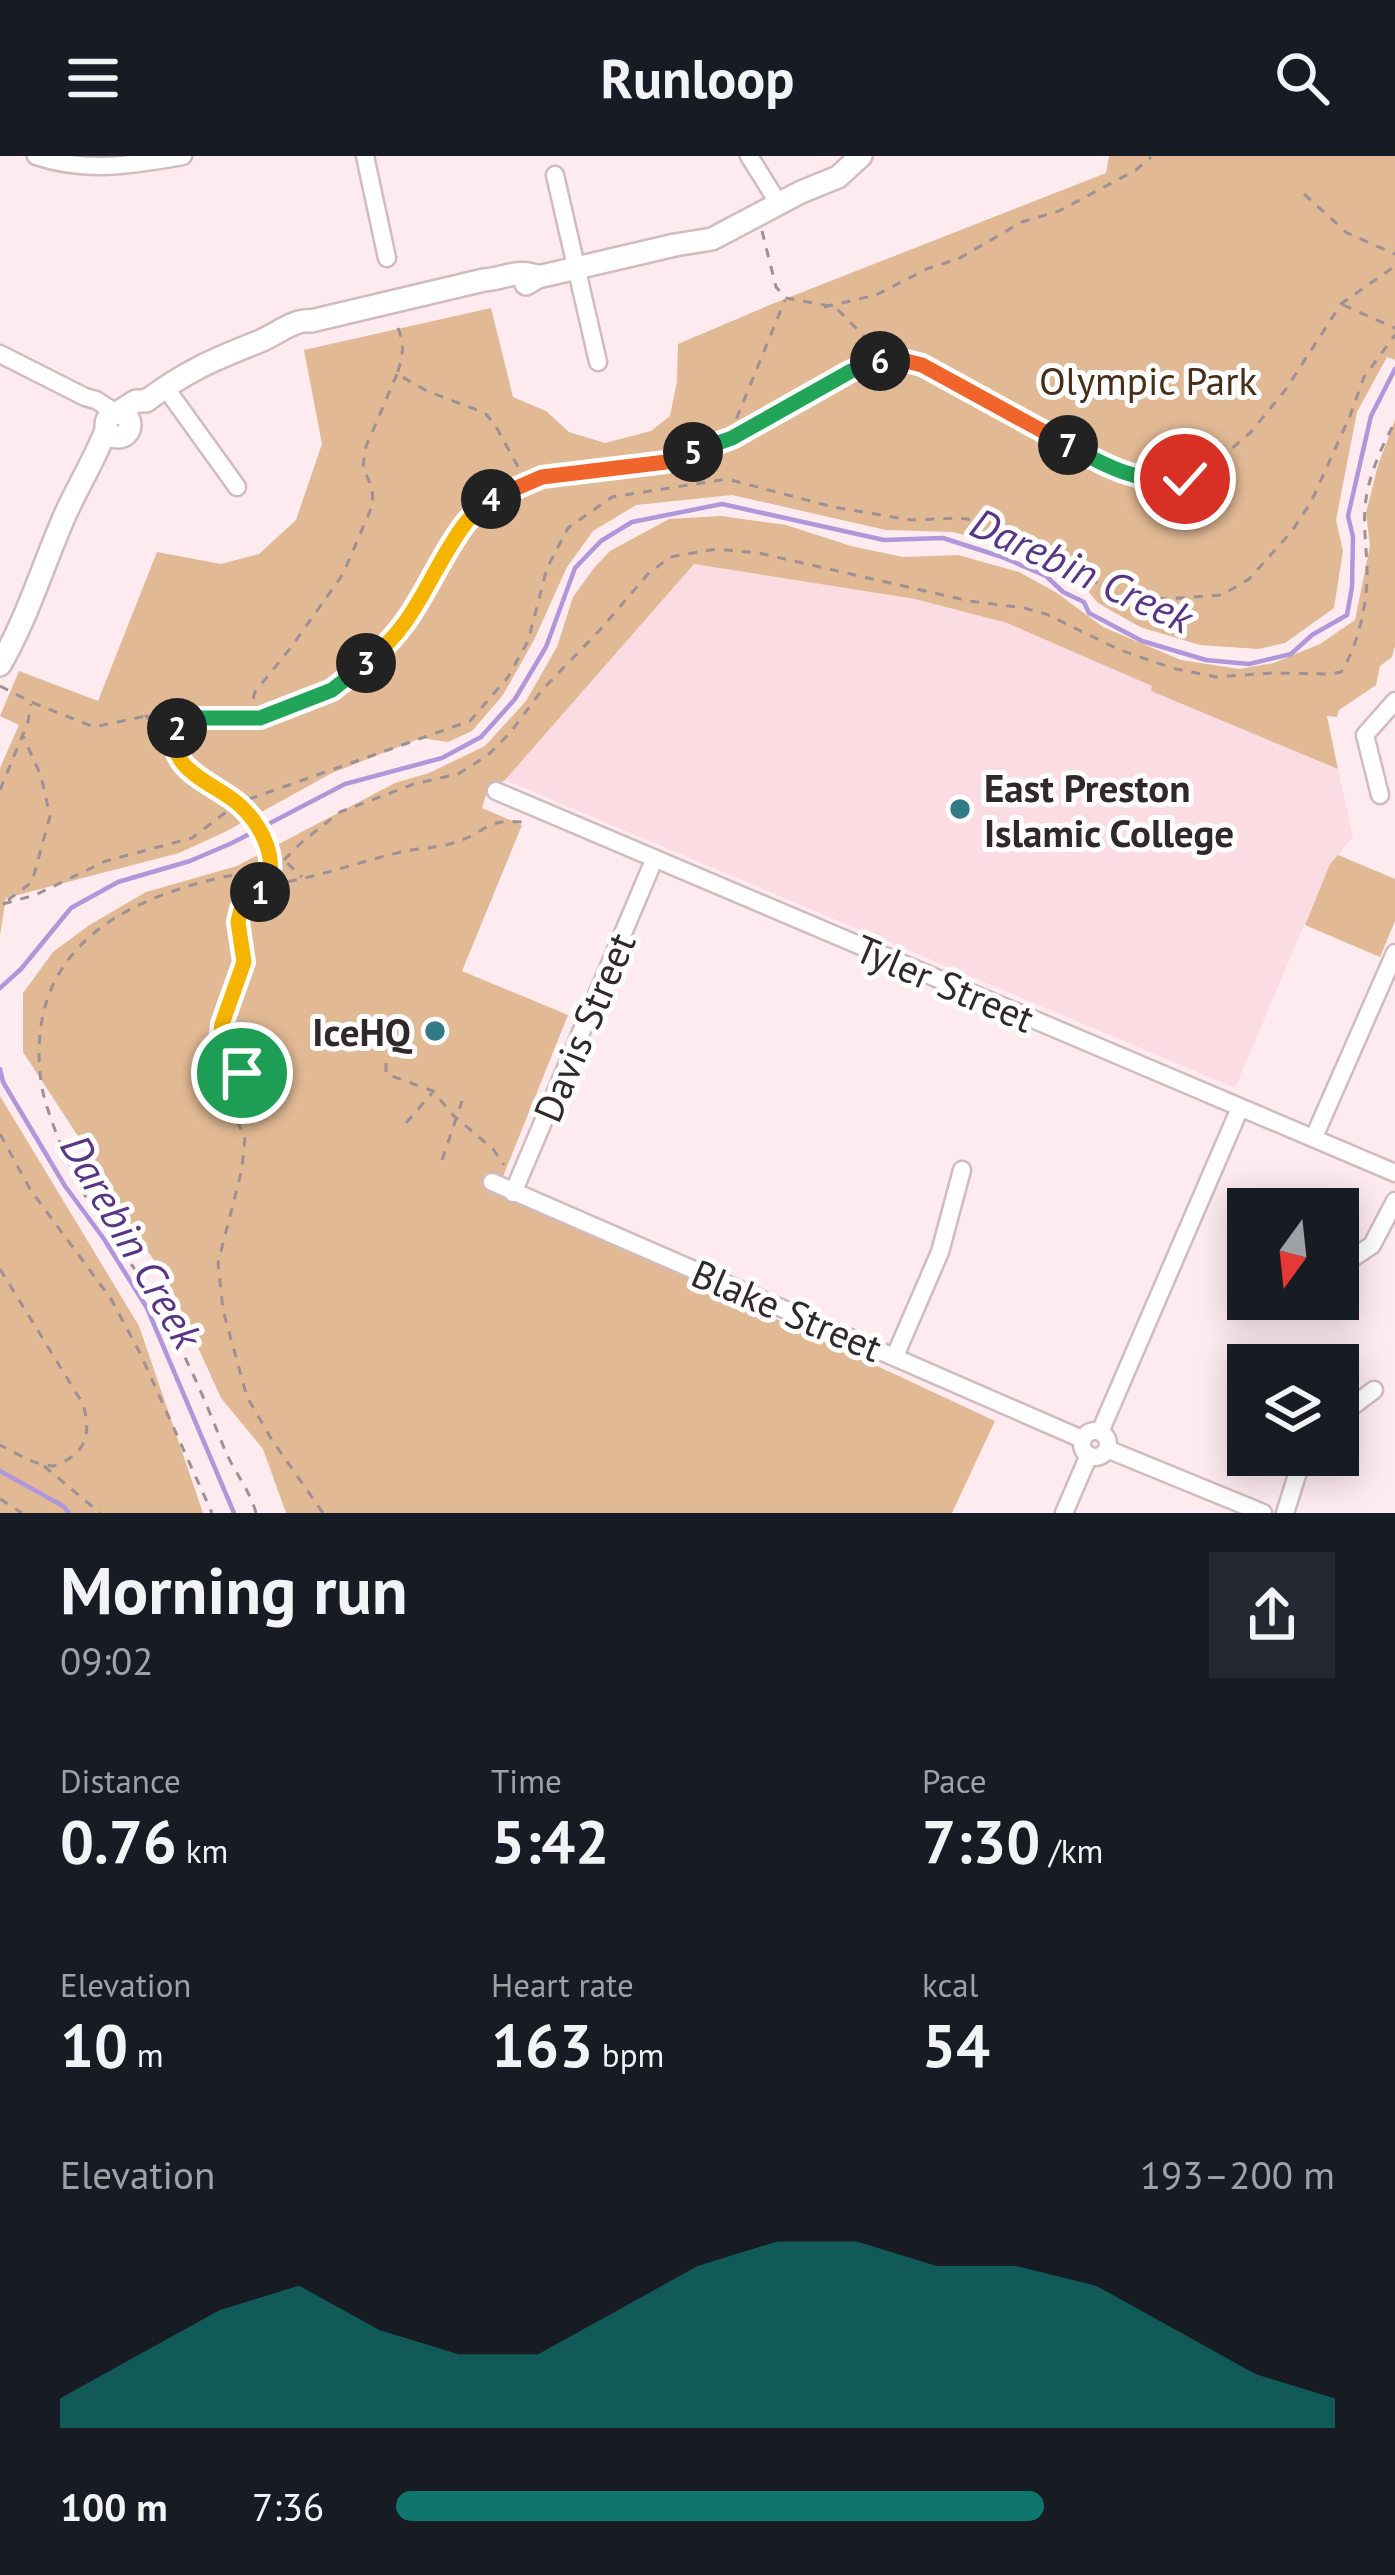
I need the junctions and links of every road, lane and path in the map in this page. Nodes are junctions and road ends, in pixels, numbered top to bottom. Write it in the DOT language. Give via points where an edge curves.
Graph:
graph roads {
  1 [pos="36,156"];
  2 [pos="183,156"];
  3 [pos="364,156"];
  4 [pos="749,156"];
  5 [pos="861,156"];
  6 [pos="1151,158"];
  7 [pos="555,175"];
  8 [pos="1304,194"];
  9 [pos="779,204"];
  10 [pos="762,234"];
  11 [pos="1395,254"];
  12 [pos="387,258"];
  13 [pos="1395,266"];
  14 [pos="576,268"];
  15 [pos="786,298"];
  16 [pos="1341,304"];
  17 [pos="824,307"];
  18 [pos="398,328"];
  19 [pos="1395,331"];
  20 [pos="0,354"];
  21 [pos="886,359"];
  22 [pos="598,362"];
  23 [pos="397,374"];
  24 [pos="165,387"];
  25 [pos="1395,422"];
  26 [pos="115,424"];
  27 [pos="732,438"];
  28 [pos="527,482"];
  29 [pos="237,487"];
  30 [pos="0,665"];
  31 [pos="0,686"];
  32 [pos="1395,701"];
  33 [pos="31,702"];
  34 [pos="146,716"];
  35 [pos="183,718"];
  36 [pos="248,718"];
  37 [pos="22,736"];
  38 [pos="174,747"];
  39 [pos="0,790"];
  40 [pos="496,791"];
  41 [pos="1379,795"];
  42 [pos="238,803"];
  43 [pos="530,807"];
  44 [pos="270,853"];
  45 [pos="284,860"];
  46 [pos="654,860"];
  47 [pos="269,869"];
  48 [pos="303,878"];
  49 [pos="268,884"];
  50 [pos="1,906"];
  51 [pos="1395,953"];
  52 [pos="218,1058"];
  53 [pos="386,1063"];
  54 [pos="242,1073"];
  55 [pos="253,1079"];
  56 [pos="220,1087"];
  57 [pos="433,1091"];
  58 [pos="463,1101"];
  59 [pos="1240,1108"];
  60 [pos="456,1119"];
  61 [pos="406,1124"];
  62 [pos="0,1134"];
  63 [pos="1314,1137"];
  64 [pos="442,1160"];
  65 [pos="504,1165"];
  66 [pos="962,1170"];
  67 [pos="1395,1173"];
  68 [pos="492,1182"];
  69 [pos="513,1193"];
  70 [pos="1395,1202"];
  71 [pos="1359,1254"];
  72 [pos="0,1269"];
  73 [pos="896,1356"];
  74 [pos="1374,1390"];
  75 [pos="1359,1401"];
  76 [pos="1095,1444"];
  77 [pos="0,1445"];
  78 [pos="43,1465"];
  79 [pos="1297,1476"];
  80 [pos="0,1499"];
  81 [pos="22,1513"];
  82 [pos="100,1513"];
  83 [pos="212,1513"];
  84 [pos="256,1513"];
  85 [pos="323,1513"];
  86 [pos="1064,1513"];
  87 [pos="1263,1513"];
  88 [pos="1285,1513"];
  1 -- 2 [label="street" via="98,168"];
  3 -- 12 [label="street"];
  4 -- 9 [label="street"];
  5 -- 9 [label="street" via="838,177"];
  6 -- 17 [label="path" via="958,259 876,295"];
  7 -- 14 [label="street"];
  8 -- 11 [label="path" via="1347,232"];
  9 -- 14 [label="street" via="712,239"];
  10 -- 15 [label="path"];
  13 -- 16 [label="path"];
  14 -- 22 [label="street"];
  14 -- 24 [label="street" via="530,284 484,280 311,321 284,341 263,340 212,359"];
  15 -- 17 [label="path"];
  15 -- 27 [label="path"];
  16 -- 19 [label="path"];
  16 -- 21 [label="path" via="1251,432 1214,464 1164,482 1120,472 922,365"];
  17 -- 21 [label="path" via="835,307"];
  18 -- 23 [label="path" via="404,354"];
  19 -- 42 [label="path" via="1364,376 1292,531 1222,595 1126,594 1082,578 996,523 911,520 727,479 612,497 568,528 547,568 528,641 470,721"];
  20 -- 26 [label="street" via="85,397"];
  21 -- 27 [label="path"];
  23 -- 28 [label="path" via="485,413"];
  23 -- 36 [label="path" via="365,449 373,504 343,574 254,692"];
  24 -- 26 [label="street"];
  24 -- 29 [label="street"];
  25 -- 45 [label="path" via="1367,494 1367,580 1341,671 1216,677 1120,650 1024,608 759,553 670,557 487,756 458,774 340,812"];
  26 -- 30 [label="street" via="73,496"];
  27 -- 28 [label="path" via="666,462"];
  28 -- 36 [label="path" via="493,497 466,522 389,644 332,690"];
  31 -- 33 [label="path"];
  32 -- 41 [label="street" via="1365,734"];
  33 -- 34 [label="path" via="94,727"];
  33 -- 37 [label="path"];
  34 -- 35 [label="path"];
  34 -- 38 [label="path"];
  35 -- 36 [label="path"];
  35 -- 38 [label="path"];
  37 -- 39 [label="path"];
  37 -- 50 [label="path" via="50,816 32,882"];
  38 -- 42 [label="path" via="197,778"];
  40 -- 43 [label="street, Tyler Street"];
  42 -- 44 [label="path"];
  42 -- 50 [label="path" via="192,838 106,861"];
  43 -- 46 [label="street, Tyler Street"];
  43 -- 48 [label="path" via="522,822 499,819 450,844"];
  44 -- 45 [label="path"];
  44 -- 47 [label="path"];
  45 -- 48 [label="path"];
  46 -- 59 [label="street, Tyler Street"];
  46 -- 69 [label="street, Davis Street"];
  47 -- 49 [label="path"];
  47 -- 84 [label="path" via="200,882 97,928 47,995 40,1035 46,1104 64,1151 168,1327"];
  48 -- 49 [label="path"];
  49 -- 52 [label="path" via="241,909 244,962"];
  51 -- 63 [label="street"];
  52 -- 54 [label="path"];
  52 -- 56 [label="path"];
  53 -- 57 [label="path" via="386,1073"];
  54 -- 55 [label="path"];
  54 -- 56 [label="path"];
  56 -- 85 [label="path" via="245,1137 218,1263 233,1353 247,1397"];
  57 -- 60 [label="path"];
  57 -- 61 [label="path"];
  58 -- 60 [label="path"];
  59 -- 63 [label="street, Tyler Street"];
  59 -- 76 [label="street"];
  60 -- 64 [label="path"];
  60 -- 65 [label="path"];
  62 -- 83 [label="path" via="111,1299"];
  63 -- 67 [label="street, Tyler Street"];
  66 -- 73 [label="street" via="940,1252"];
  68 -- 69 [label="street, Blake Street"];
  69 -- 73 [label="street, Blake Street"];
  70 -- 71 [label="street"];
  72 -- 78 [label="path" via="87,1419 82,1448 56,1466"];
  73 -- 76 [label="street, Blake Street"];
  74 -- 75 [label="street"];
  76 -- 86 [label="street"];
  76 -- 87 [label="street, Blake Street"];
  77 -- 78 [label="path"];
  78 -- 82 [label="path"];
  79 -- 88 [label="street"];
  80 -- 81 [label="path"];
}
